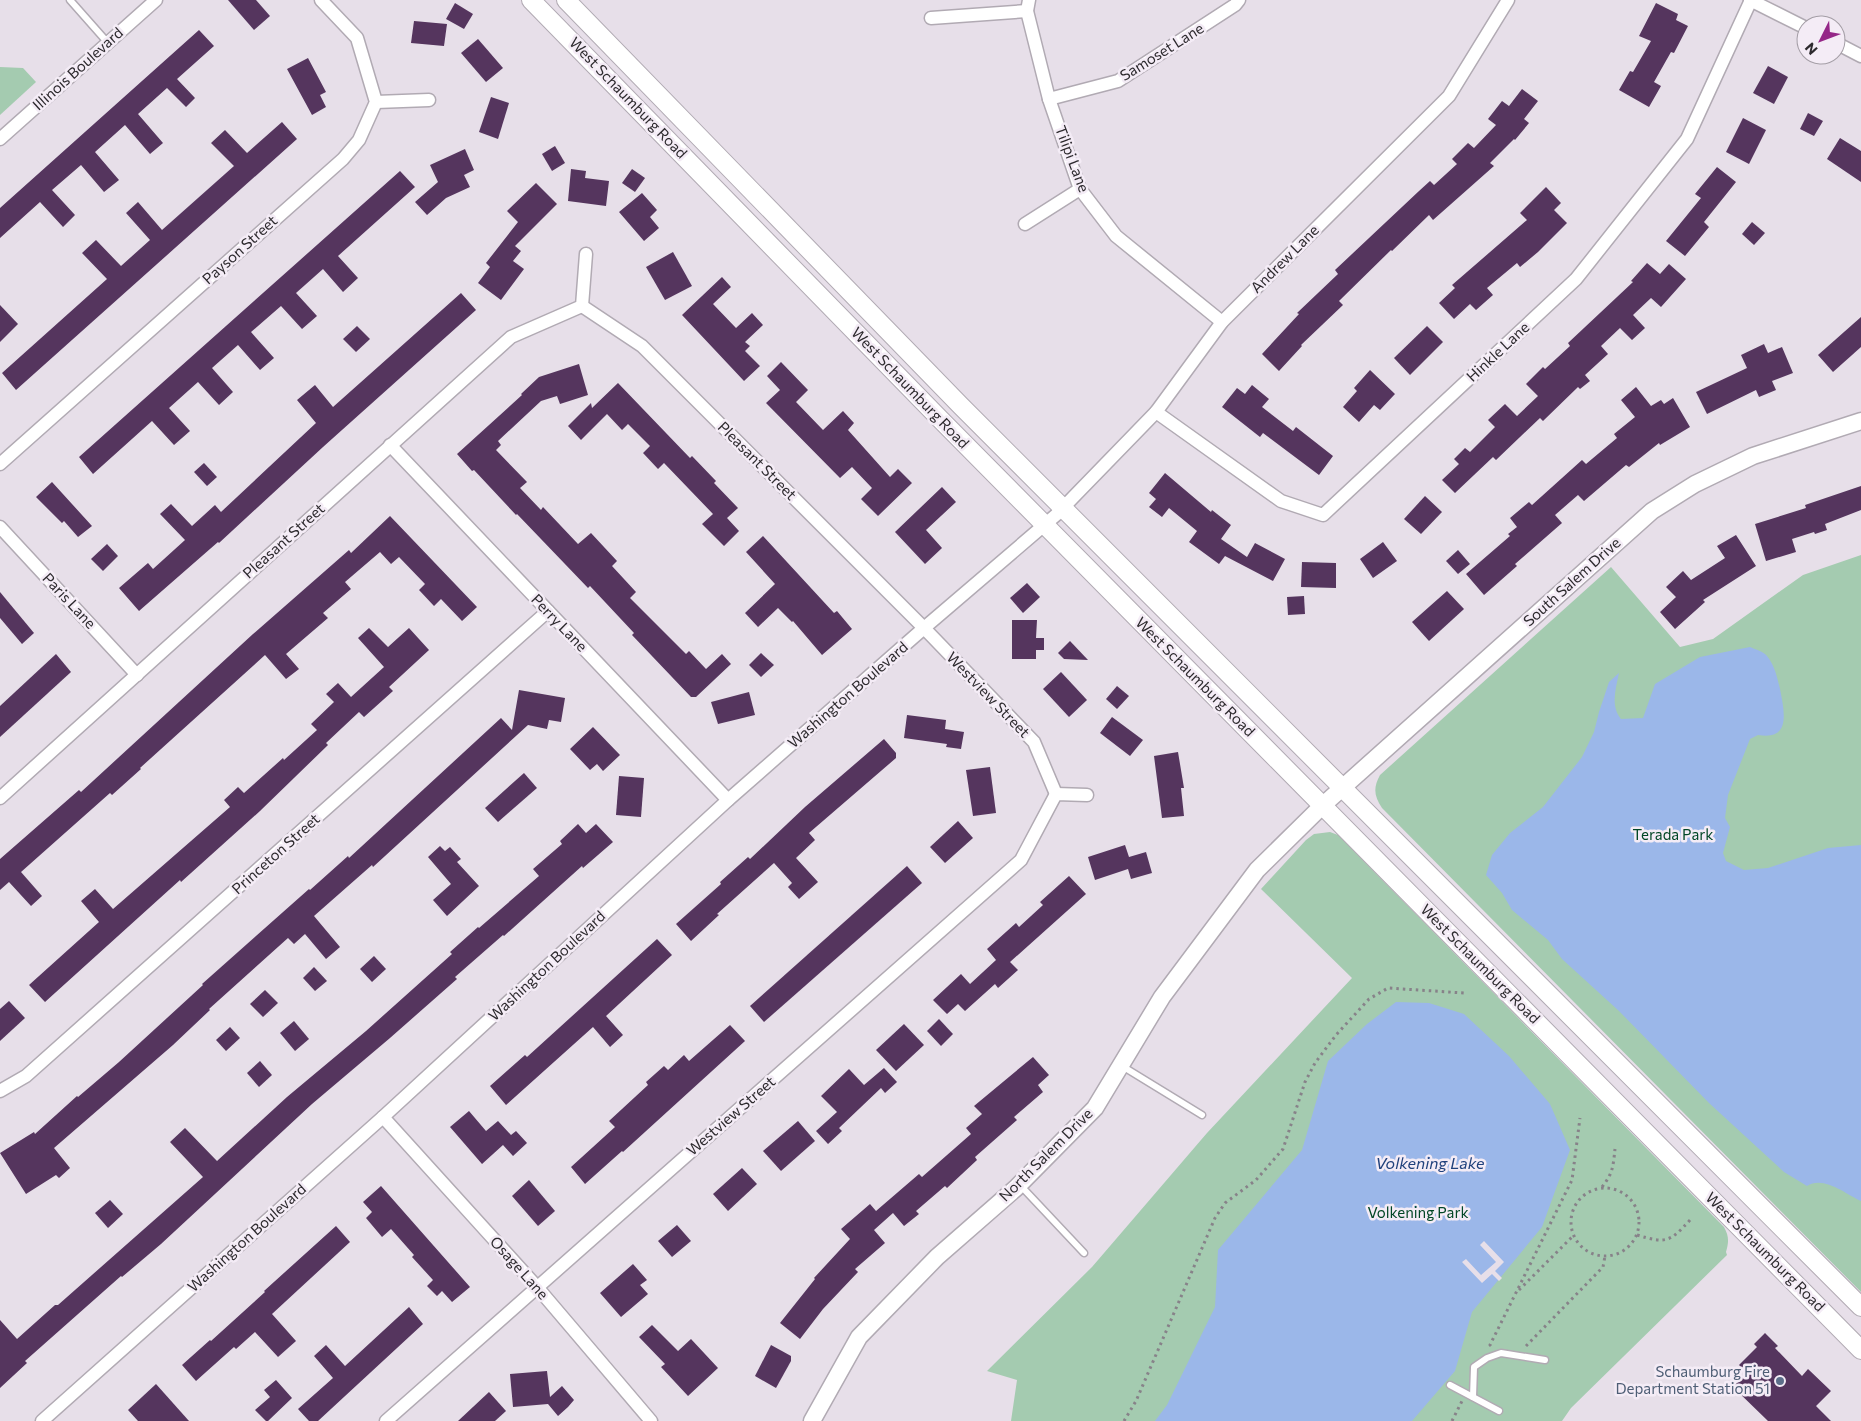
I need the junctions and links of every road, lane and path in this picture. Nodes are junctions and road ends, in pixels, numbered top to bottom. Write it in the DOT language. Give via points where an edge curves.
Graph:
graph roads {
  1 [pos="70,0"];
  2 [pos="156,0"];
  3 [pos="321,0"];
  4 [pos="566,0"];
  5 [pos="1239,0"];
  6 [pos="1508,0"];
  7 [pos="1750,0"];
  8 [pos="538,2"];
  9 [pos="1028,6"];
  10 [pos="931,18"];
  11 [pos="1796,23"];
  12 [pos="108,43"];
  13 [pos="1846,48"];
  14 [pos="1861,56"];
  15 [pos="1049,99"];
  16 [pos="429,100"];
  17 [pos="376,102"];
  18 [pos="0,139"];
  19 [pos="1080,189"];
  20 [pos="1025,224"];
  21 [pos="586,254"];
  22 [pos="582,306"];
  23 [pos="1222,322"];
  24 [pos="1156,412"];
  25 [pos="1861,421"];
  26 [pos="390,446"];
  27 [pos="0,464"];
  28 [pos="1055,516"];
  29 [pos="0,527"];
  30 [pos="548,611"];
  31 [pos="924,628"];
  32 [pos="137,675"];
  33 [pos="1344,788"];
  34 [pos="1056,794"];
  35 [pos="1087,795"];
  36 [pos="0,798"];
  37 [pos="728,800"];
  38 [pos="1322,806"];
  39 [pos="1464,992"];
  40 [pos="1121,1065"];
  41 [pos="0,1091"];
  42 [pos="1202,1115"];
  43 [pos="383,1117"];
  44 [pos="1580,1118"];
  45 [pos="1614,1149"];
  46 [pos="1019,1184"];
  47 [pos="1601,1188"];
  48 [pos="1690,1220"];
  49 [pos="1637,1235"];
  50 [pos="1573,1236"];
  51 [pos="1084,1254"];
  52 [pos="1605,1256"];
  53 [pos="537,1287"];
  54 [pos="1515,1294"];
  55 [pos="1861,1307"];
  56 [pos="1490,1345"];
  57 [pos="1499,1345"];
  58 [pos="1517,1346"];
  59 [pos="1861,1350"];
  60 [pos="1493,1356"];
  61 [pos="1545,1360"];
  62 [pos="1450,1385"];
  63 [pos="1465,1393"];
  64 [pos="1473,1397"];
  65 [pos="1499,1411"];
  66 [pos="42,1421"];
  67 [pos="386,1421"];
  68 [pos="651,1421"];
  69 [pos="812,1421"];
  70 [pos="1124,1421"];
  71 [pos="1452,1421"];
  1 -- 12 [label="lane"];
  2 -- 12 [label="street, Illinois Boulevard"];
  3 -- 17 [label="street" via="356,38"];
  4 -- 28 [label="main road, West Schaumburg Road"];
  5 -- 15 [label="street, Samoset Lane" via="1118,81"];
  6 -- 23 [label="street, Andrew Lane" via="1449,96"];
  7 -- 11 [label="street"];
  7 -- 24 [label="street, Hinkle Lane" via="1687,138 1576,280 1323,515 1280,501"];
  8 -- 28 [label="main road, West Schaumburg Road"];
  9 -- 10 [label="street"];
  9 -- 15 [label="street, Tilipi Lane"];
  12 -- 18 [label="street, Illinois Boulevard"];
  13 -- 14 [label="street"];
  15 -- 19 [label="street, Tilipi Lane"];
  16 -- 17 [label="street"];
  17 -- 27 [label="street, Payson Street" via="359,140 343,158"];
  19 -- 20 [label="street"];
  19 -- 23 [label="street, Tilipi Lane" via="1116,236"];
  21 -- 22 [label="street"];
  22 -- 26 [label="street, Pleasant Street" via="511,337"];
  22 -- 31 [label="street, Pleasant Street" via="642,346"];
  23 -- 24 [label="street, Andrew Lane"];
  24 -- 28 [label="street, Andrew Lane"];
  25 -- 33 [label="street, South Salem Drive" via="1753,456 1695,484 1652,510"];
  26 -- 30 [label="street, Perry Lane"];
  26 -- 32 [label="street, Pleasant Street"];
  28 -- 31 [label="street, Washington Boulevard"];
  28 -- 33 [label="main road, West Schaumburg Road"];
  28 -- 38 [label="main road, West Schaumburg Road"];
  29 -- 32 [label="street, Paris Lane"];
  30 -- 37 [label="street, Perry Lane"];
  30 -- 41 [label="street, Princeton Street" via="26,1076"];
  31 -- 34 [label="street, Westview Street" via="1034,742"];
  31 -- 37 [label="street, Washington Boulevard"];
  32 -- 36 [label="street, Pleasant Street"];
  33 -- 38 [label="street, South Salem Drive"];
  33 -- 55 [label="main road, West Schaumburg Road"];
  34 -- 35 [label="street"];
  34 -- 53 [label="street, Westview Street" via="1021,860"];
  37 -- 43 [label="street, Washington Boulevard"];
  38 -- 40 [label="street, North Salem Drive" via="1257,870 1162,997"];
  38 -- 59 [label="main road, West Schaumburg Road"];
  39 -- 70 [label="path" via="1388,988 1369,999 1336,1034 1305,1082 1283,1149 1256,1180 1225,1203 1216,1218 1140,1392"];
  40 -- 42 [label="lane"];
  40 -- 46 [label="street, North Salem Drive" via="1095,1108"];
  43 -- 53 [label="street, Osage Lane"];
  43 -- 66 [label="street, Washington Boulevard"];
  44 -- 54 [label="path" via="1572,1180"];
  45 -- 47 [label="path" via="1611,1176"];
  46 -- 51 [label="lane"];
  46 -- 69 [label="street, North Salem Drive" via="937,1256 859,1336"];
  47 -- 49 [label="path" via="1612,1188 1632,1201 1638,1211"];
  47 -- 50 [label="path" via="1591,1190 1575,1204 1570,1225"];
  48 -- 49 [label="path" via="1670,1239 1661,1241"];
  49 -- 52 [label="path" via="1622,1252"];
  50 -- 52 [label="path" via="1588,1252"];
  50 -- 54 [label="path"];
  52 -- 58 [label="path" via="1604,1267 1533,1340 1526,1346"];
  53 -- 67 [label="street, Westview Street"];
  53 -- 68 [label="street, Osage Lane"];
  54 -- 56 [label="path"];
  56 -- 57 [label="path"];
  56 -- 60 [label="path" via="1494,1350"];
  60 -- 61 [label="lane" via="1501,1353"];
  60 -- 64 [label="lane" via="1474,1367"];
  62 -- 63 [label="lane"];
  63 -- 64 [label="lane"];
  63 -- 71 [label="path"];
  64 -- 65 [label="lane"];
}
